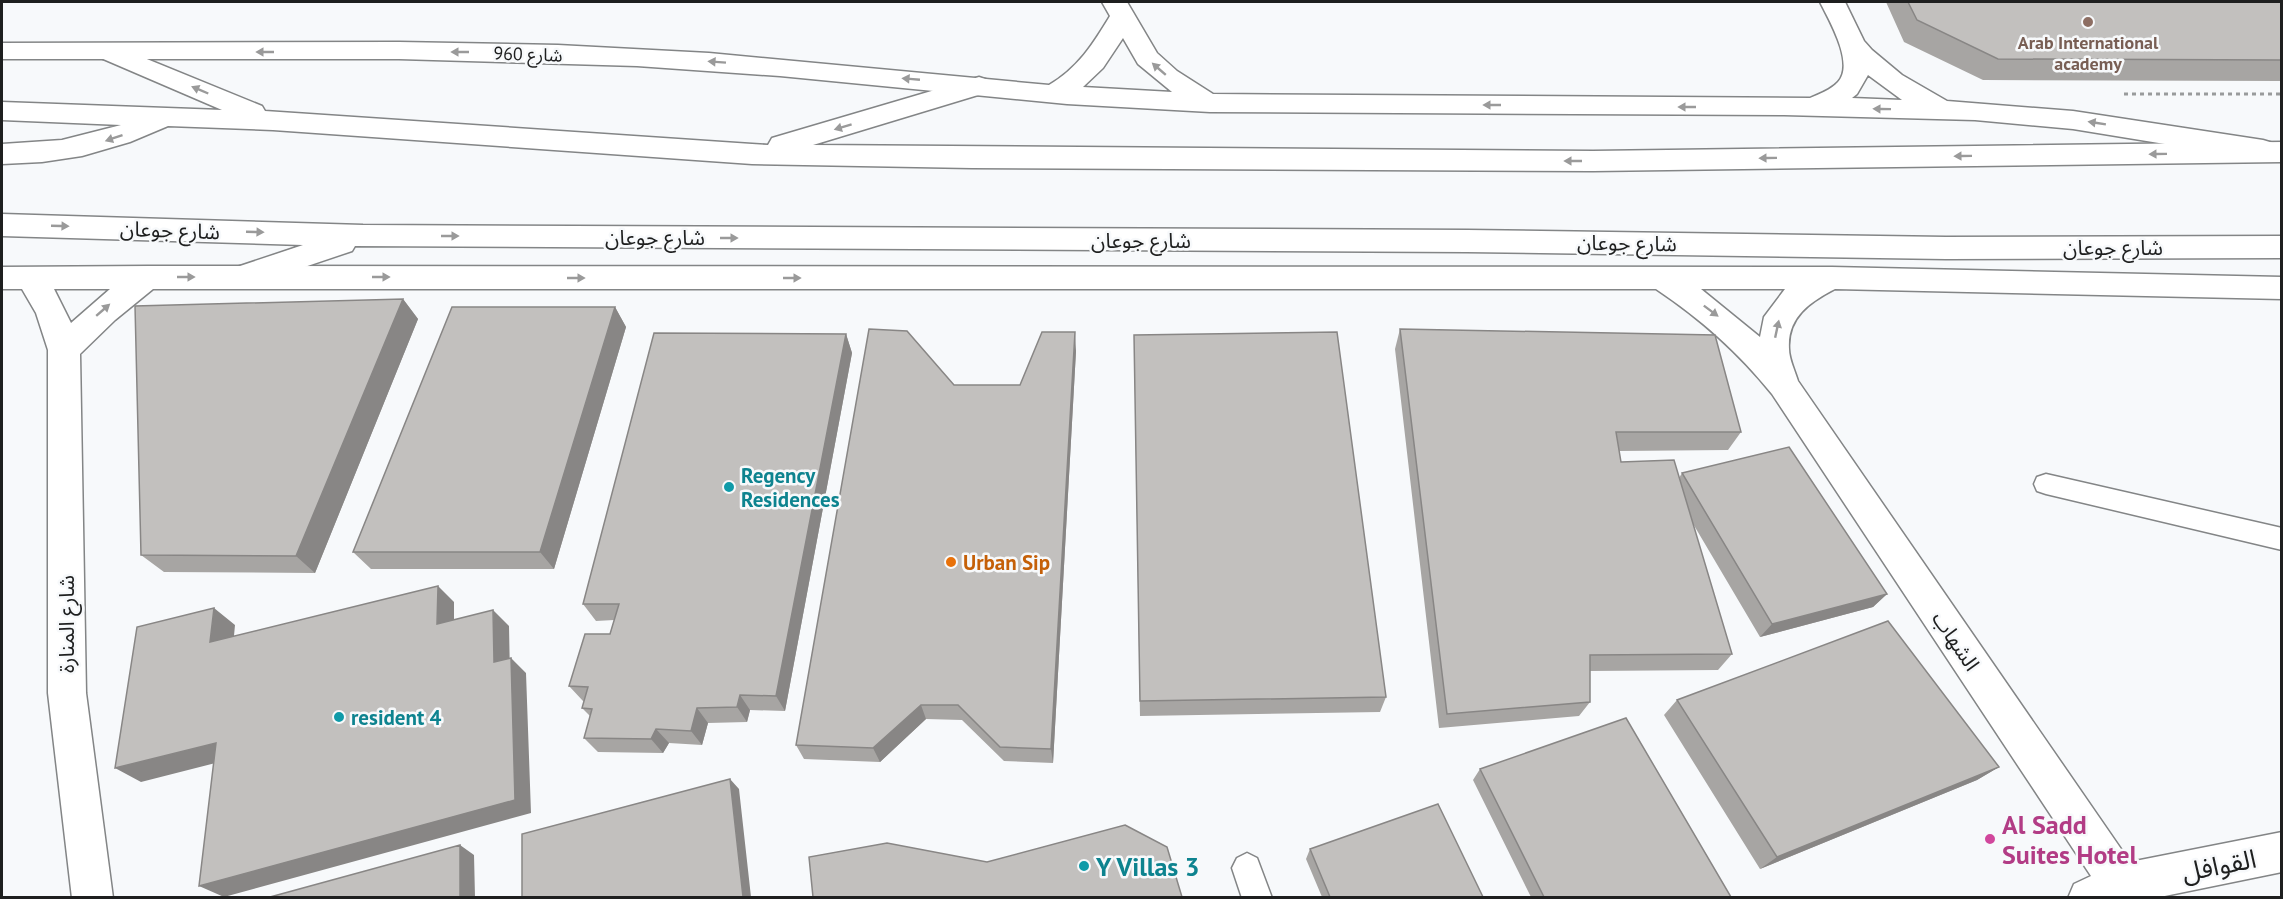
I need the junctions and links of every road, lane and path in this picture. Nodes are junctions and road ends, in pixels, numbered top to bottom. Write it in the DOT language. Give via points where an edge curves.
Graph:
graph roads {
  1 [pos="1833,2"];
  2 [pos="1118,9"];
  3 [pos="1854,46"];
  4 [pos="6,50"];
  5 [pos="110,52"];
  6 [pos="979,86"];
  7 [pos="1053,94"];
  8 [pos="1207,103"];
  9 [pos="1808,108"];
  10 [pos="1942,110"];
  11 [pos="2,111"];
  12 [pos="168,116"];
  13 [pos="273,121"];
  14 [pos="2280,152"];
  15 [pos="2,154"];
  16 [pos="752,154"];
  17 [pos="2,225"];
  18 [pos="363,236"];
  19 [pos="1624,243"];
  20 [pos="2282,247"];
  21 [pos="148,277"];
  22 [pos="16,278"];
  23 [pos="242,278"];
  24 [pos="1571,278"];
  25 [pos="1662,278"];
  26 [pos="1832,278"];
  27 [pos="2282,288"];
  28 [pos="64,350"];
  29 [pos="1783,386"];
  30 [pos="2046,484"];
  31 [pos="2282,539"];
  32 [pos="2282,852"];
  33 [pos="1247,868"];
  34 [pos="2113,893"];
  35 [pos="93,897"];
  36 [pos="1257,897"];
  1 -- 3 [label="street"];
  2 -- 7 [label="street" via="1101,56 1069,86"];
  8 -- 2 [label="street, one-way" via="1147,58"];
  3 -- 9 [label="street" via="1856,78 1846,91"];
  3 -- 10 [label="street" via="1890,81"];
  4 -- 5 [label="street, شارع 960"];
  6 -- 5 [label="street, شارع 960, one-way" via="753,64 623,57 491,52"];
  13 -- 5 [label="street, one-way"];
  6 -- 7 [label="street, شارع 960"];
  6 -- 16 [label="street, one-way"];
  7 -- 8 [label="street"];
  9 -- 8 [label="street, one-way"];
  10 -- 9 [label="street, one-way"];
  14 -- 10 [label="street, one-way" via="2073,120"];
  11 -- 12 [label="street"];
  12 -- 13 [label="street"];
  12 -- 15 [label="street, one-way" via="98,144 61,152"];
  13 -- 16 [label="street"];
  14 -- 16 [label="street, one-way" via="1593,160"];
  17 -- 18 [label="street, شارع جوعان, one-way"];
  18 -- 19 [label="street, شارع جوعان, one-way"];
  18 -- 23 [label="street"];
  19 -- 20 [label="street, شارع جوعان" via="1946,248"];
  19 -- 24 [label="street"];
  21 -- 22 [label="street, شارع جوعان"];
  21 -- 23 [label="street, شارع جوعان, one-way"];
  28 -- 21 [label="street, one-way" via="117,298"];
  22 -- 28 [label="street, شارع المنارة" via="46,300"];
  23 -- 24 [label="street, شارع جوعان, one-way"];
  24 -- 25 [label="street, شارع جوعان"];
  25 -- 26 [label="street, شارع جوعان"];
  25 -- 29 [label="street, الشهاب, one-way" via="1731,327 1759,354"];
  26 -- 27 [label="street, شارع جوعان"];
  29 -- 26 [label="street, الشهاب, one-way" via="1773,349 1779,317 1800,293"];
  28 -- 35 [label="street, شارع المنارة" via="67,693"];
  29 -- 34 [label="street, الشهاب"];
  30 -- 31 [label="lane"];
  32 -- 34 [label="street, القوافل"];
  33 -- 36 [label="lane"];
}
